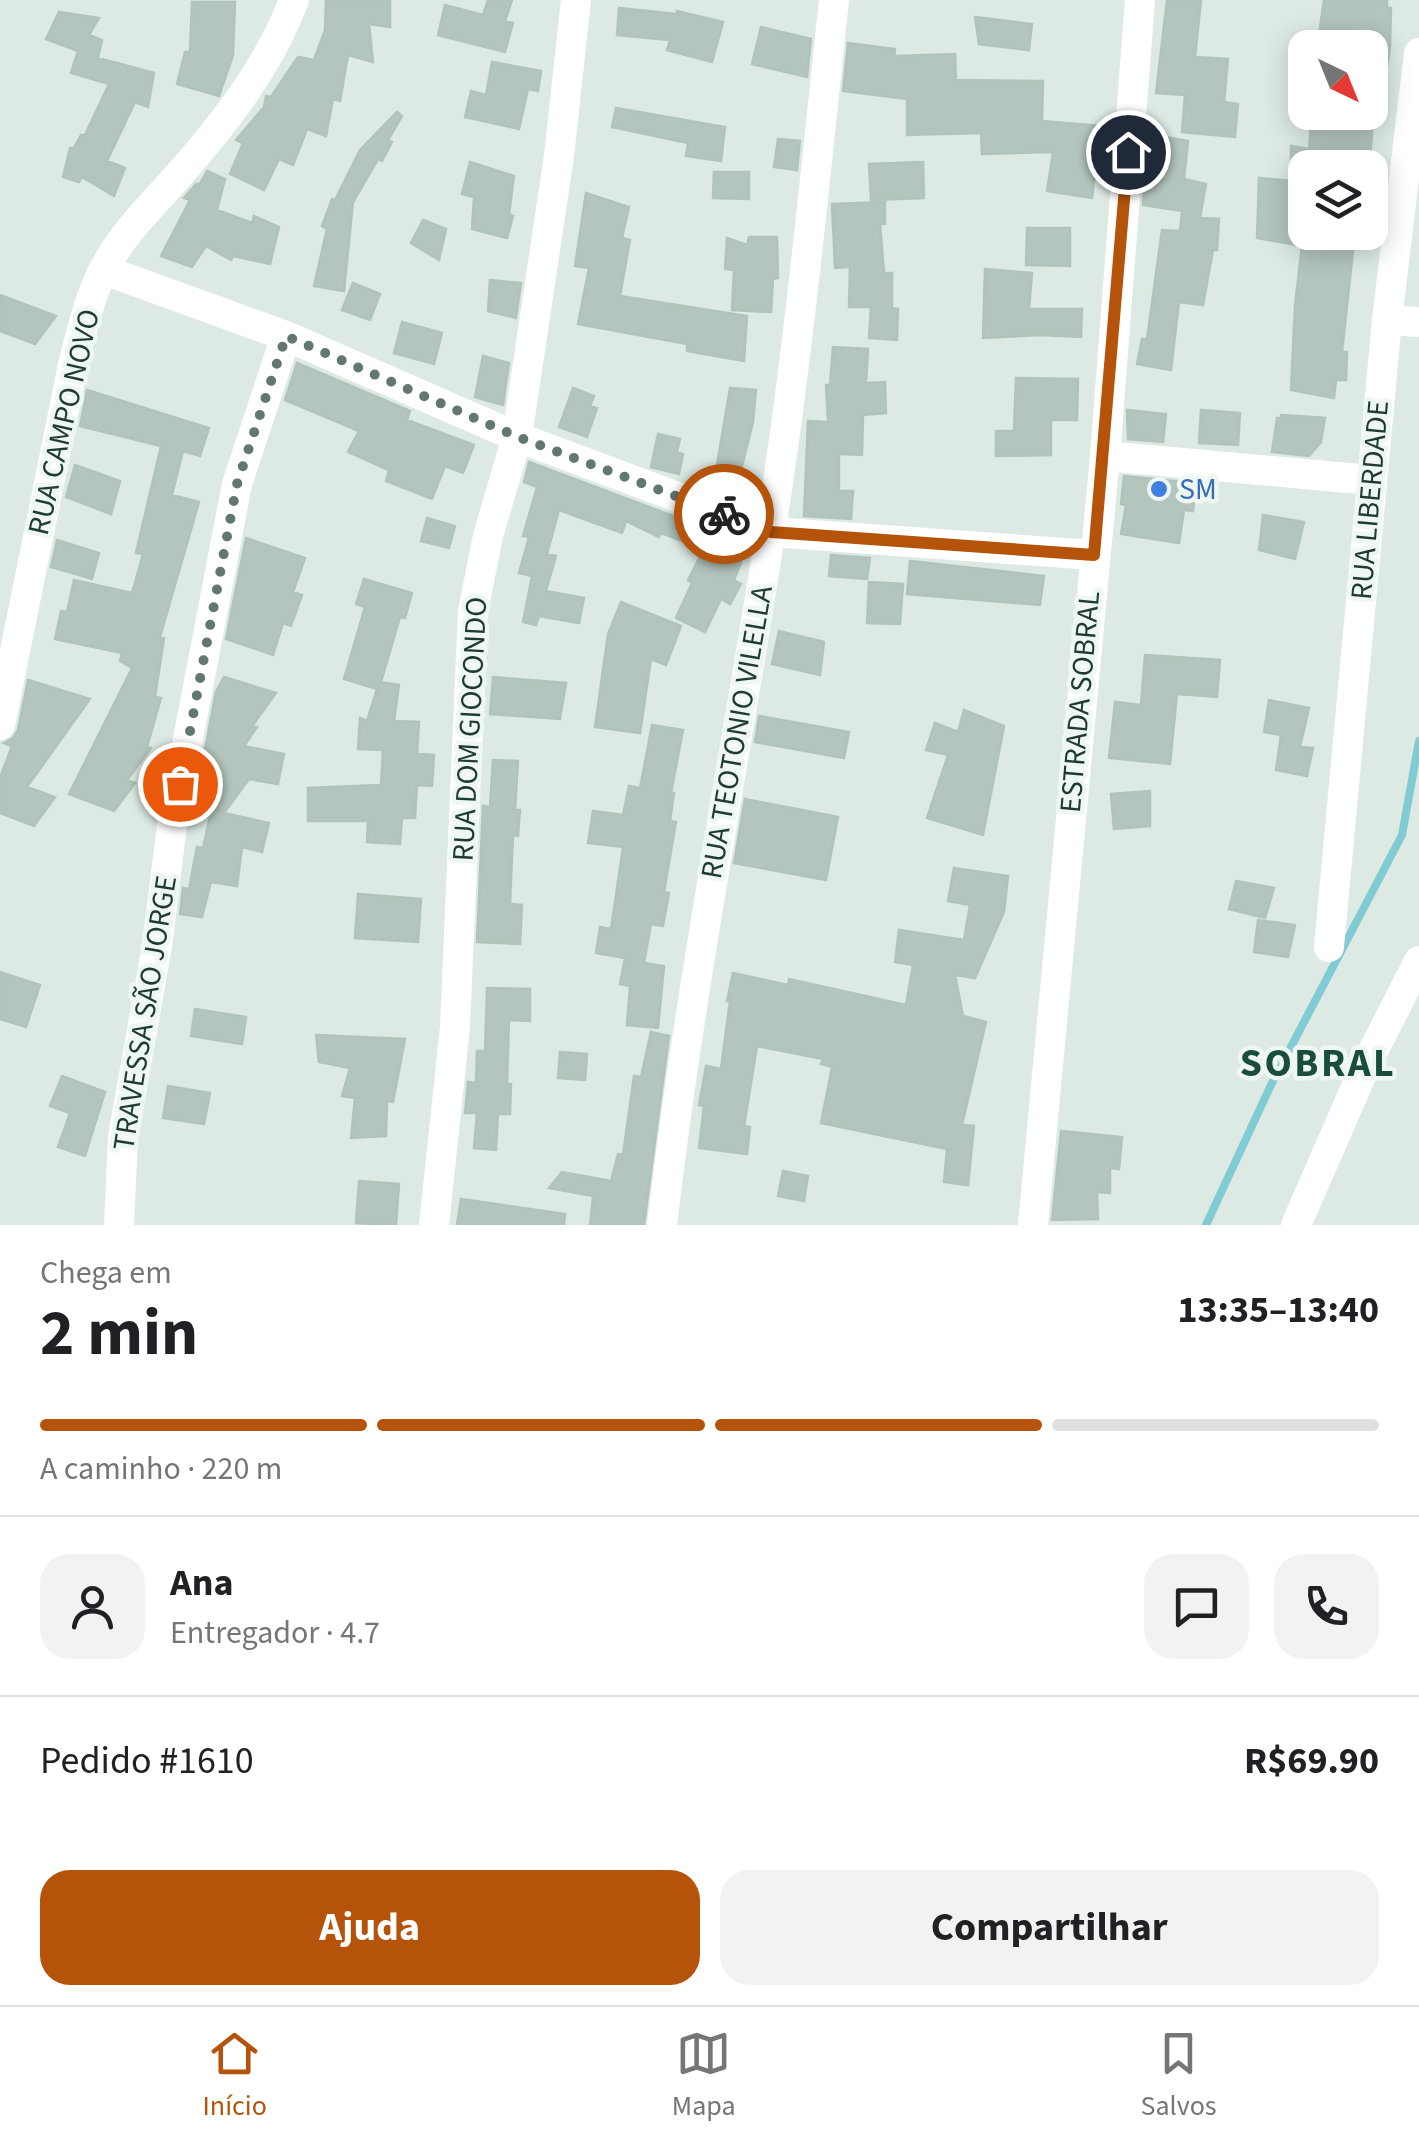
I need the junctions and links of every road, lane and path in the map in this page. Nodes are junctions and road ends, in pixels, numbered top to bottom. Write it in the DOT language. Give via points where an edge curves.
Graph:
graph roads {
  1 [pos="294,0"];
  2 [pos="576,0"];
  3 [pos="834,0"];
  4 [pos="1140,0"];
  5 [pos="1419,54"];
  6 [pos="104,270"];
  7 [pos="1387,320"];
  8 [pos="1419,322"];
  9 [pos="286,336"];
  10 [pos="518,437"];
  11 [pos="1104,456"];
  12 [pos="1372,480"];
  13 [pos="771,532"];
  14 [pos="1094,555"];
  15 [pos="0,725"];
  16 [pos="1330,947"];
  17 [pos="1419,962"];
  18 [pos="119,1225"];
  19 [pos="434,1225"];
  20 [pos="662,1225"];
  21 [pos="1033,1225"];
  22 [pos="1296,1225"];
  1 -- 6 [label="street, RUA CAMPO NOVO" via="253,83 127,233"];
  2 -- 10 [label="street, RUA DOM GIOCONDO"];
  3 -- 13 [label="street, RUA TEOTONIO VILELLA"];
  4 -- 11 [label="street, ESTRADA SOBRAL"];
  5 -- 7 [label="street, RUA LIBERDADE"];
  6 -- 9 [label="street"];
  6 -- 15 [label="street, RUA CAMPO NOVO" via="74,360"];
  7 -- 8 [label="street"];
  7 -- 12 [label="street, RUA LIBERDADE"];
  9 -- 10 [label="street"];
  9 -- 18 [label="street, TRAVESSA SÃO JORGE" via="237,484 174,817 123,1137"];
  10 -- 13 [label="street"];
  10 -- 19 [label="street, RUA DOM GIOCONDO" via="472,611 455,1027"];
  11 -- 12 [label="street"];
  11 -- 14 [label="street, ESTRADA SOBRAL"];
  12 -- 16 [label="street, RUA LIBERDADE"];
  13 -- 14 [label="street"];
  13 -- 20 [label="street, RUA TEOTONIO VILELLA" via="682,1062"];
  14 -- 21 [label="street, ESTRADA SOBRAL"];
  17 -- 22 [label="street"];
}
